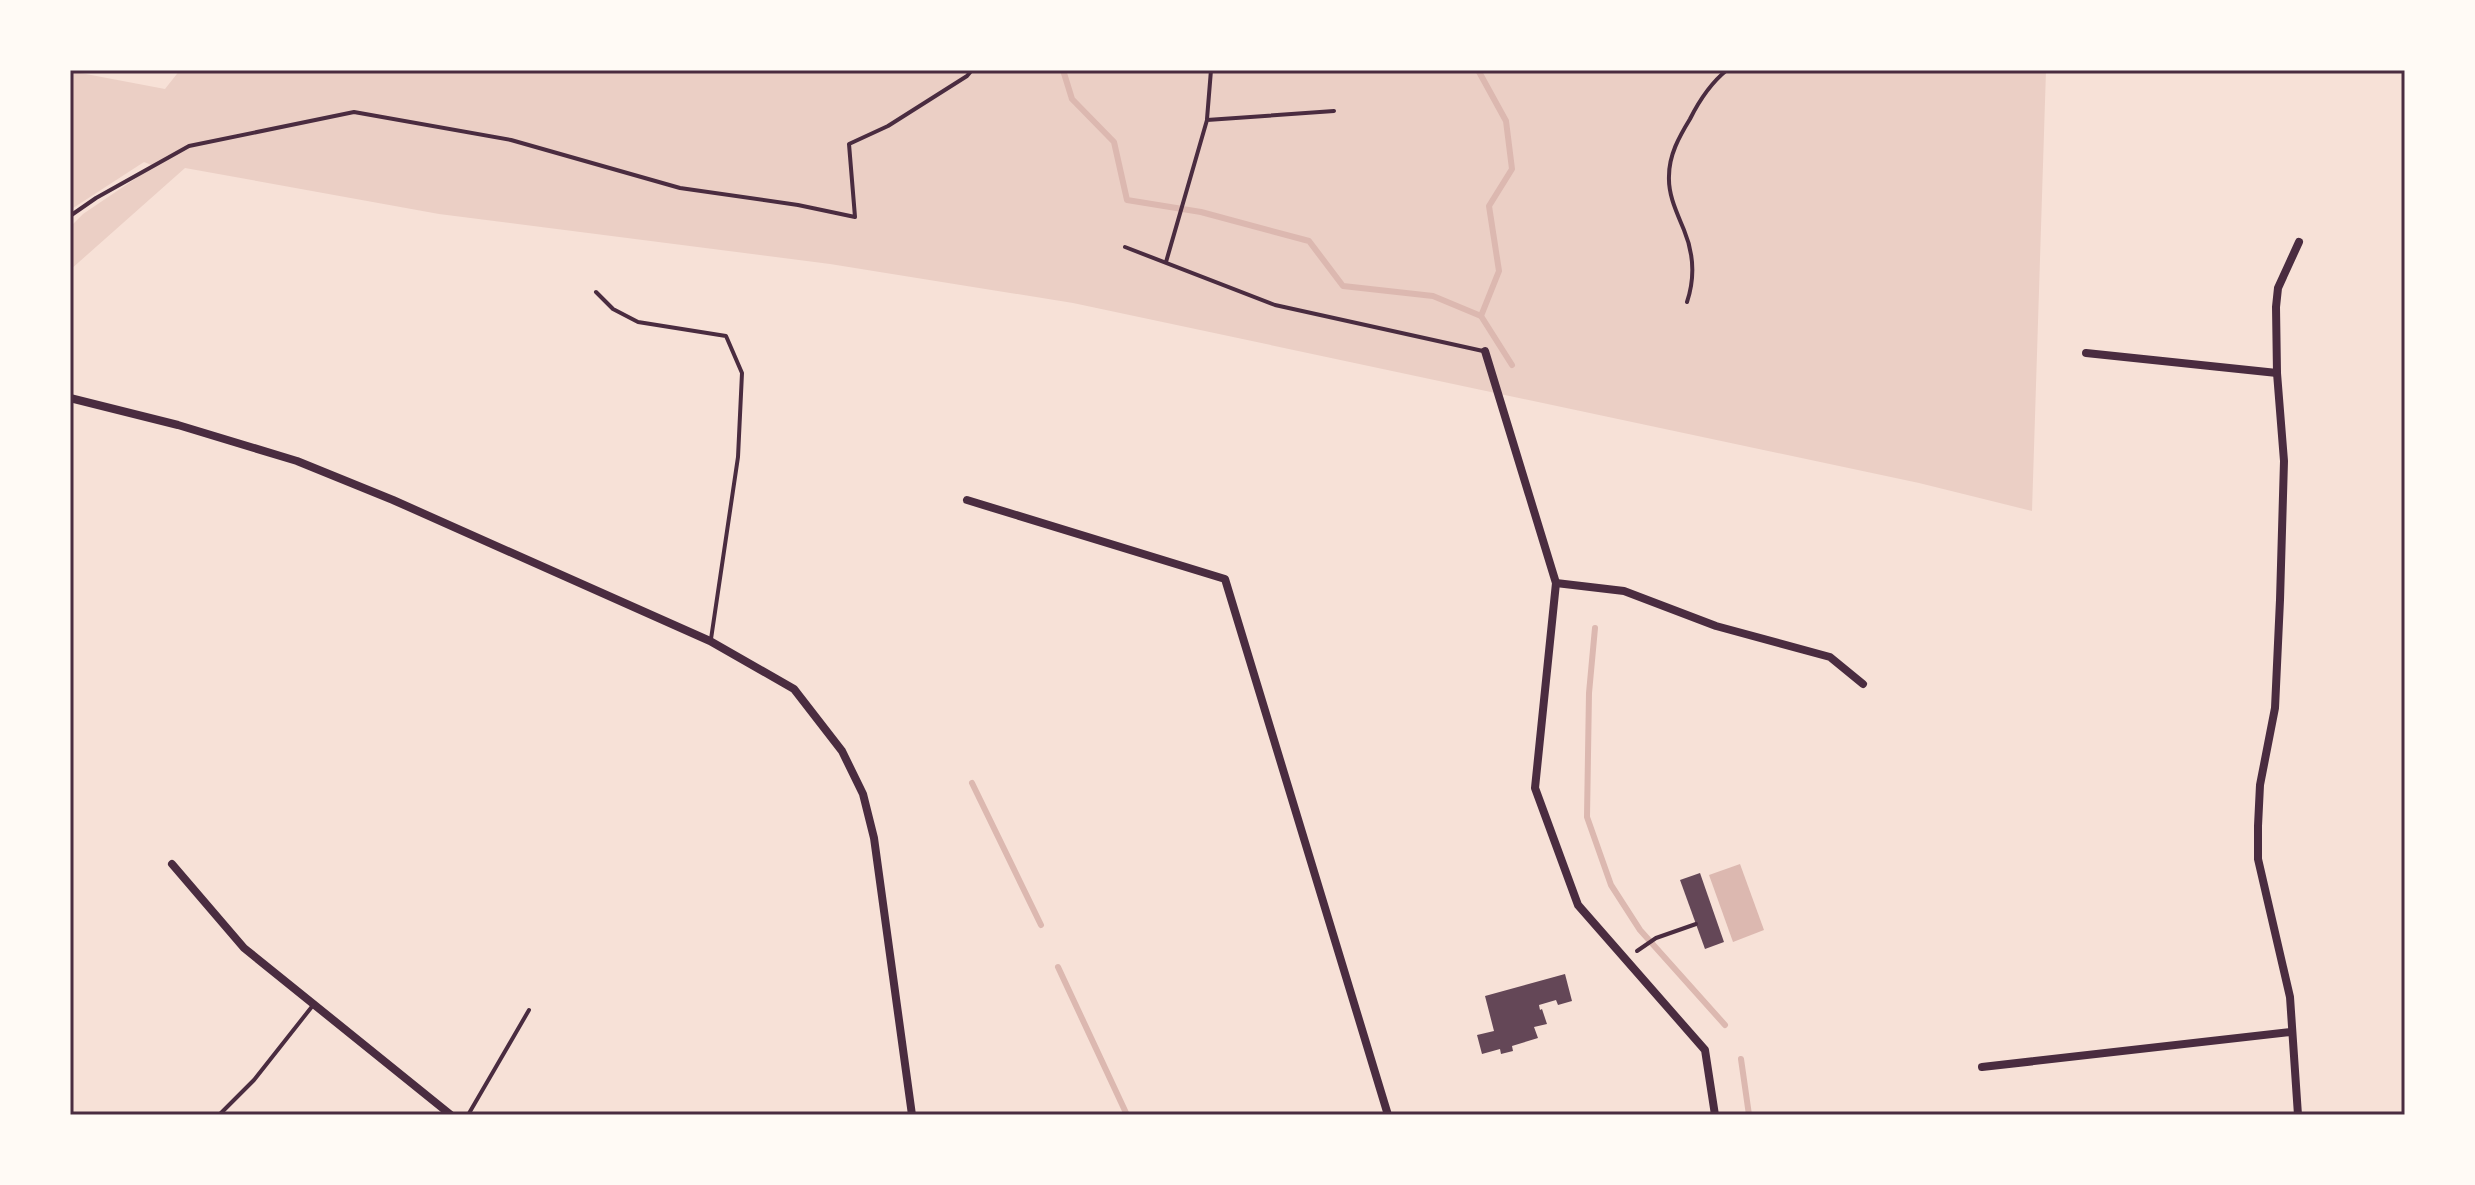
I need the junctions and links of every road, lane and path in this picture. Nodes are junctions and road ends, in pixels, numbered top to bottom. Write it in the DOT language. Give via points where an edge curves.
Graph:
graph roads {
  1 [pos="972,70"];
  2 [pos="1211,70"];
  3 [pos="1727,70"];
  4 [pos="1334,111"];
  5 [pos="1207,120"];
  6 [pos="70,216"];
  7 [pos="2299,242"];
  8 [pos="1125,247"];
  9 [pos="1166,262"];
  10 [pos="596,292"];
  11 [pos="1687,302"];
  12 [pos="1485,351"];
  13 [pos="2086,353"];
  14 [pos="2277,373"];
  15 [pos="70,398"];
  16 [pos="967,500"];
  17 [pos="1556,583"];
  18 [pos="710,641"];
  19 [pos="1863,684"];
  20 [pos="172,864"];
  21 [pos="1696,924"];
  22 [pos="1643,947"];
  23 [pos="314,1004"];
  24 [pos="529,1010"];
  25 [pos="2291,1032"];
  26 [pos="1982,1067"];
  27 [pos="219,1115"];
  28 [pos="451,1115"];
  29 [pos="468,1115"];
  30 [pos="912,1115"];
  31 [pos="1388,1115"];
  32 [pos="1715,1115"];
  33 [pos="2298,1115"];
  1 -- 6 [label="path" via="888,126 849,144 855,217 680,188 511,140 354,112 189,146"];
  2 -- 5 [label="lane"];
  3 -- 11 [label="path" via="1673,148 1672,202 1686,235 1694,281"];
  4 -- 5 [label="lane"];
  5 -- 9 [label="lane"];
  7 -- 14 [label="street" via="2278,288"];
  8 -- 9 [label="lane"];
  9 -- 12 [label="lane" via="1275,305"];
  10 -- 18 [label="lane" via="638,322 726,336 742,373 738,457"];
  12 -- 17 [label="street"];
  13 -- 14 [label="street"];
  14 -- 25 [label="street" via="2284,461 2280,600 2275,708 2260,785 2258,859 2290,997"];
  15 -- 18 [label="street" via="297,461"];
  16 -- 31 [label="street" via="1225,579"];
  17 -- 19 [label="street" via="1624,591 1716,626 1830,657"];
  17 -- 32 [label="street" via="1535,788 1578,905 1705,1050"];
  18 -- 30 [label="street" via="794,689 842,751 863,794 874,838"];
  20 -- 23 [label="street" via="244,948"];
  21 -- 22 [label="path"];
  23 -- 27 [label="lane"];
  23 -- 28 [label="street"];
  24 -- 29 [label="lane"];
  25 -- 26 [label="street"];
  25 -- 33 [label="street"];
}
